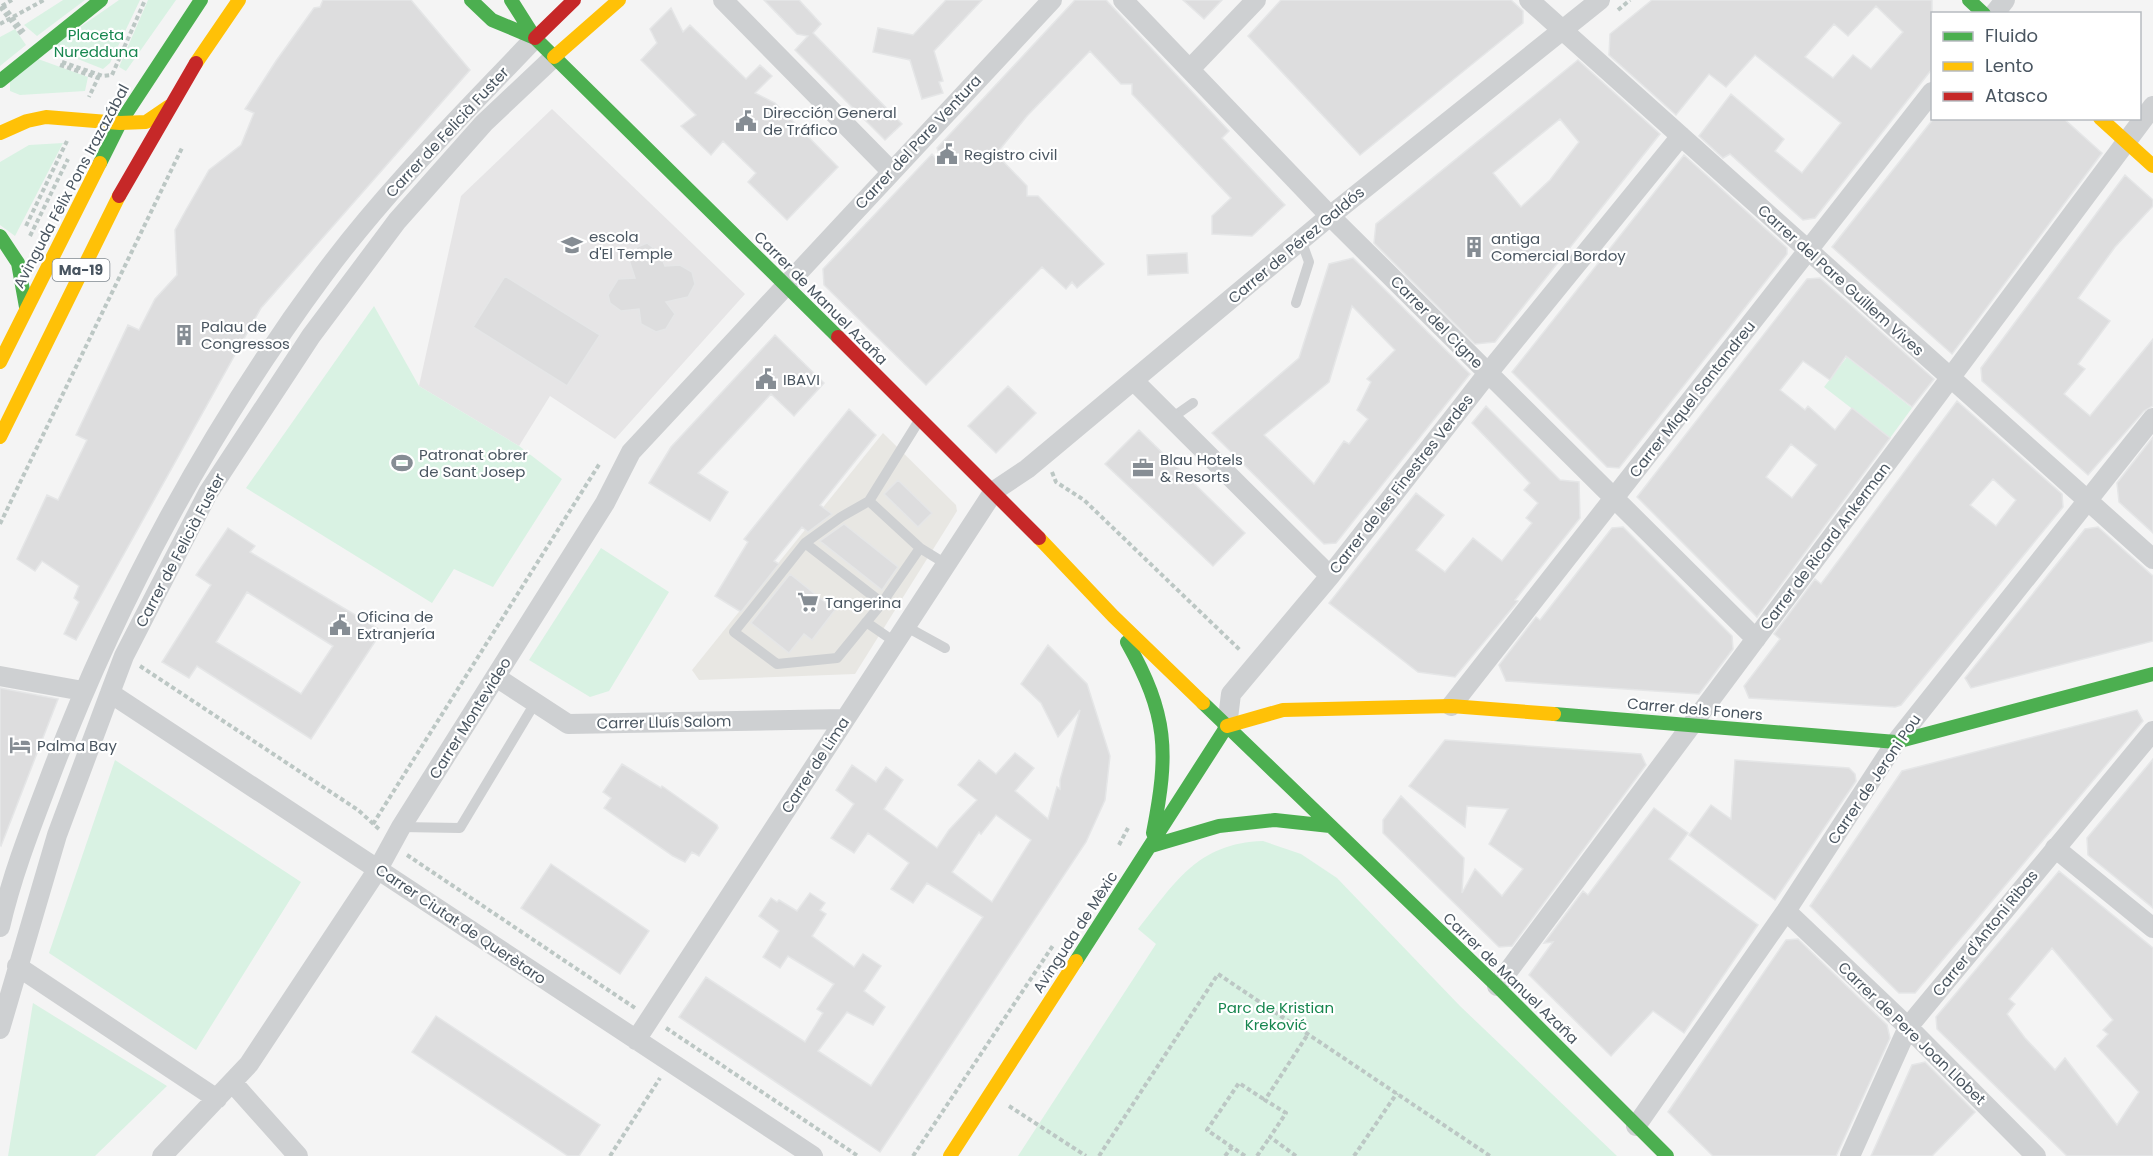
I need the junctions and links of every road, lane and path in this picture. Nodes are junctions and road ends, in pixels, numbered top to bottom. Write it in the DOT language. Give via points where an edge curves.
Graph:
graph roads {
  1 [pos="12,0"];
  2 [pos="44,0"];
  3 [pos="101,0"];
  4 [pos="145,0"];
  5 [pos="201,0"];
  6 [pos="239,0"];
  7 [pos="471,0"];
  8 [pos="511,0"];
  9 [pos="574,0"];
  10 [pos="620,0"];
  11 [pos="723,0"];
  12 [pos="1052,0"];
  13 [pos="1123,0"];
  14 [pos="1256,0"];
  15 [pos="1529,0"];
  16 [pos="1630,0"];
  17 [pos="1969,0"];
  18 [pos="2005,0"];
  19 [pos="1,6"];
  20 [pos="1606,7"];
  21 [pos="1982,12"];
  22 [pos="1996,12"];
  23 [pos="10,19"];
  24 [pos="0,24"];
  25 [pos="1562,30"];
  26 [pos="535,38"];
  27 [pos="37,49"];
  28 [pos="554,57"];
  29 [pos="1190,69"];
  30 [pos="0,81"];
  31 [pos="1931,93"];
  32 [pos="2153,106"];
  33 [pos="168,107"];
  34 [pos="78,119"];
  35 [pos="2102,120"];
  36 [pos="120,123"];
  37 [pos="0,133"];
  38 [pos="1681,136"];
  39 [pos="2126,142"];
  40 [pos="182,148"];
  41 [pos="68,159"];
  42 [pos="2153,166"];
  43 [pos="891,171"];
  44 [pos="1330,216"];
  45 [pos="22,234"];
  46 [pos="0,236"];
  47 [pos="28,240"];
  48 [pos="1301,240"];
  49 [pos="1809,251"];
  50 [pos="784,285"];
  51 [pos="1296,303"];
  52 [pos="26,307"];
  53 [pos="0,362"];
  54 [pos="1488,373"];
  55 [pos="1950,378"];
  56 [pos="1134,381"];
  57 [pos="1193,403"];
  58 [pos="1173,417"];
  59 [pos="921,418"];
  60 [pos="2153,418"];
  61 [pos="0,437"];
  62 [pos="600,463"];
  63 [pos="1056,468"];
  64 [pos="994,491"];
  65 [pos="1613,500"];
  66 [pos="2087,500"];
  67 [pos="869,501"];
  68 [pos="0,524"];
  69 [pos="805,543"];
  70 [pos="920,548"];
  71 [pos="2153,559"];
  72 [pos="946,564"];
  73 [pos="1330,576"];
  74 [pos="882,603"];
  75 [pos="1113,616"];
  76 [pos="866,622"];
  77 [pos="900,634"];
  78 [pos="1756,639"];
  79 [pos="945,648"];
  80 [pos="124,656"];
  81 [pos="1253,668"];
  82 [pos="2153,674"];
  83 [pos="0,676"];
  84 [pos="496,676"];
  85 [pos="83,692"];
  86 [pos="110,693"];
  87 [pos="535,703"];
  88 [pos="1451,706"];
  89 [pos="845,718"];
  90 [pos="1227,726"];
  91 [pos="1691,726"];
  92 [pos="2153,731"];
  93 [pos="1896,742"];
  94 [pos="1132,819"];
  95 [pos="374,824"];
  96 [pos="1330,826"];
  97 [pos="397,834"];
  98 [pos="1151,846"];
  99 [pos="1117,848"];
  100 [pos="2055,848"];
  101 [pos="378,869"];
  102 [pos="1786,910"];
  103 [pos="0,927"];
  104 [pos="2153,928"];
  105 [pos="1059,938"];
  106 [pos="17,966"];
  107 [pos="1497,986"];
  108 [pos="650,1018"];
  109 [pos="1908,1027"];
  110 [pos="0,1029"];
  111 [pos="1308,1034"];
  112 [pos="636,1040"];
  113 [pos="670,1062"];
  114 [pos="232,1082"];
  115 [pos="1397,1093"];
  116 [pos="990,1094"];
  117 [pos="216,1099"];
  118 [pos="1265,1100"];
  119 [pos="1636,1125"];
  120 [pos="1270,1137"];
  121 [pos="1232,1147"];
  122 [pos="1488,1155"];
  123 [pos="162,1156"];
  124 [pos="298,1156"];
  125 [pos="610,1156"];
  126 [pos="813,1156"];
  127 [pos="858,1156"];
  128 [pos="913,1156"];
  129 [pos="950,1156"];
  130 [pos="1086,1156"];
  131 [pos="1099,1156"];
  132 [pos="1225,1156"];
  133 [pos="1245,1156"];
  134 [pos="1257,1156"];
  135 [pos="1296,1156"];
  136 [pos="1354,1156"];
  137 [pos="1667,1156"];
  138 [pos="1850,1156"];
  139 [pos="2036,1156"];
  1 -- 19 [label="path"];
  2 -- 23 [label="path"];
  3 -- 27 [label="main road"];
  4 -- 27 [label="path" via="112,75 103,76 46,57"];
  5 -- 36 [label="main road, Avinguda Félix Pons Irazazábal / Ma-19"];
  6 -- 33 [label="main road, Ma-19"];
  7 -- 26 [label="main road" via="492,20"];
  8 -- 26 [label="main road, Carrer de Manuel Azaña"];
  9 -- 26 [label="main road"];
  10 -- 28 [label="main road"];
  11 -- 43 [label="street"];
  12 -- 43 [label="street, Carrer del Pare Ventura"];
  13 -- 29 [label="street, Carrer del Cigne"];
  14 -- 29 [label="street"];
  15 -- 25 [label="street, Carrer del Pare Guillem Vives"];
  16 -- 20 [label="path"];
  17 -- 21 [label="main road"];
  18 -- 22 [label="street"];
  19 -- 23 [label="path"];
  20 -- 25 [label="street, Carrer de Pérez Galdós"];
  23 -- 24 [label="path"];
  23 -- 27 [label="path"];
  25 -- 38 [label="street, Carrer del Pare Guillem Vives"];
  25 -- 44 [label="street, Carrer de Pérez Galdós"];
  26 -- 28 [label="main road, Carrer de Manuel Azaña"];
  26 -- 85 [label="street, Carrer de Felicià Fuster" via="390,193 325,273 267,356 195,471"];
  27 -- 30 [label="main road"];
  27 -- 34 [label="path" via="45,59 98,78"];
  28 -- 50 [label="main road, Carrer de Manuel Azaña"];
  28 -- 80 [label="street, Carrer de Felicià Fuster" via="484,123 397,221 311,336 208,493"];
  29 -- 44 [label="street, Carrer del Cigne"];
  31 -- 49 [label="street, Carrer Miquel Santandreu"];
  32 -- 39 [label="street, Carrer de Ricard Ankerman"];
  33 -- 36 [label="main road" via="146,122"];
  33 -- 61 [label="main road, Ma-19" via="116,200"];
  34 -- 36 [label="main road"];
  34 -- 37 [label="main road" via="46,117"];
  34 -- 45 [label="path"];
  35 -- 39 [label="main road"];
  36 -- 52 [label="main road, Avinguda Félix Pons Irazazábal / Ma-19"];
  38 -- 49 [label="street, Carrer del Pare Guillem Vives"];
  38 -- 54 [label="street, Carrer de les Finestres Verdes"];
  39 -- 42 [label="main road"];
  39 -- 55 [label="street, Carrer de Ricard Ankerman"];
  40 -- 68 [label="path"];
  41 -- 47 [label="path"];
  43 -- 50 [label="street, Carrer del Pare Ventura"];
  44 -- 48 [label="street, Carrer de Pérez Galdós"];
  44 -- 54 [label="street, Carrer del Cigne"];
  46 -- 52 [label="main road" via="18,263"];
  48 -- 51 [label="lane" via="1309,262"];
  48 -- 56 [label="street, Carrer de Pérez Galdós"];
  49 -- 55 [label="street, Carrer del Pare Guillem Vives"];
  49 -- 65 [label="street, Carrer Miquel Santandreu"];
  50 -- 59 [label="main road, Carrer de Manuel Azaña"];
  50 -- 84 [label="street, Carrer Montevideo" via="631,452 604,503"];
  52 -- 53 [label="main road, Avinguda Félix Pons Irazazábal / Ma-19"];
  54 -- 65 [label="street, Carrer del Cigne"];
  54 -- 73 [label="street, Carrer de les Finestres Verdes"];
  55 -- 66 [label="street, Carrer del Pare Guillem Vives"];
  55 -- 78 [label="street, Carrer de Ricard Ankerman"];
  56 -- 58 [label="street"];
  56 -- 64 [label="street, Carrer de Pérez Galdós" via="1027,469"];
  57 -- 58 [label="lane"];
  58 -- 73 [label="street"];
  59 -- 64 [label="main road, Carrer de Manuel Azaña"];
  59 -- 67 [label="lane"];
  60 -- 66 [label="street, Carrer de Jeroni Pou"];
  62 -- 95 [label="path"];
  63 -- 81 [label="path" via="1052,473 1056,482 1084,500 1248,658"];
  64 -- 72 [label="street, Carrer de Lima"];
  64 -- 75 [label="main road, Carrer de Manuel Azaña"];
  65 -- 78 [label="street, Carrer del Cigne"];
  65 -- 88 [label="street, Carrer Miquel Santandreu"];
  66 -- 71 [label="street, Carrer del Pare Guillem Vives"];
  66 -- 93 [label="street, Carrer de Jeroni Pou"];
  67 -- 69 [label="lane"];
  67 -- 70 [label="lane"];
  69 -- 74 [label="lane"];
  69 -- 76 [label="lane" via="734,632 777,664 837,658"];
  70 -- 72 [label="lane"];
  70 -- 74 [label="lane"];
  72 -- 77 [label="street, Carrer de Lima"];
  73 -- 81 [label="street, Carrer de les Finestres Verdes"];
  74 -- 76 [label="lane"];
  75 -- 90 [label="main road, Carrer de Manuel Azaña"];
  75 -- 98 [label="main road, Carrer de Manuel Azaña" via="1146,676 1159,715 1164,767"];
  76 -- 77 [label="lane"];
  77 -- 79 [label="lane"];
  77 -- 89 [label="street, Carrer de Lima"];
  78 -- 91 [label="street, Carrer de Ricard Ankerman"];
  80 -- 86 [label="street, Carrer de Felicià Fuster"];
  80 -- 95 [label="path"];
  81 -- 90 [label="street, Carrer de les Finestres Verdes" via="1231,694"];
  82 -- 93 [label="main road, Carrer dels Foners"];
  83 -- 85 [label="street"];
  84 -- 87 [label="street, Carrer Lluís Salom"];
  84 -- 97 [label="street, Carrer Montevideo"];
  85 -- 103 [label="street, Carrer de Felicià Fuster" via="10,883"];
  86 -- 101 [label="street, Carrer Ciutat de Querètaro"];
  86 -- 106 [label="street, Carrer de Felicià Fuster" via="57,835"];
  87 -- 89 [label="street, Carrer Lluís Salom" via="568,724"];
  87 -- 97 [label="lane" via="460,828"];
  88 -- 90 [label="main road, Carrer dels Foners" via="1283,710"];
  88 -- 91 [label="main road, Carrer dels Foners"];
  89 -- 108 [label="street, Carrer de Lima"];
  90 -- 96 [label="main road, Carrer de Manuel Azaña"];
  90 -- 98 [label="main road, Avinguda de Mèxic"];
  91 -- 93 [label="main road, Carrer dels Foners"];
  91 -- 107 [label="street, Carrer de Ricard Ankerman"];
  92 -- 100 [label="street, Carrer d'Antoni Ribas"];
  93 -- 102 [label="street, Carrer de Jeroni Pou"];
  94 -- 99 [label="path"];
  95 -- 97 [label="path"];
  96 -- 98 [label="main road" via="1275,820 1252,822 1219,826"];
  96 -- 107 [label="main road, Carrer de Manuel Azaña"];
  97 -- 101 [label="street, Carrer Montevideo"];
  97 -- 108 [label="path" via="407,855"];
  98 -- 116 [label="main road, Avinguda de Mèxic"];
  100 -- 104 [label="street"];
  100 -- 109 [label="street, Carrer d'Antoni Ribas"];
  101 -- 112 [label="street, Carrer Ciutat de Querètaro"];
  101 -- 114 [label="street, Carrer Montevideo" via="249,1064"];
  102 -- 109 [label="street, Carrer de Pere Joan Llobet"];
  102 -- 119 [label="street, Carrer de Jeroni Pou"];
  105 -- 128 [label="path"];
  106 -- 110 [label="street, Carrer de Felicià Fuster"];
  106 -- 117 [label="street"];
  107 -- 119 [label="main road, Carrer de Manuel Azaña"];
  108 -- 112 [label="street, Carrer de Lima"];
  108 -- 127 [label="path"];
  109 -- 138 [label="street, Carrer d'Antoni Ribas"];
  109 -- 139 [label="street, Carrer de Pere Joan Llobet"];
  111 -- 115 [label="path"];
  111 -- 118 [label="path"];
  111 -- 131 [label="path" via="1218,974"];
  112 -- 113 [label="street, Carrer Ciutat de Querètaro"];
  113 -- 125 [label="path"];
  113 -- 126 [label="street, Carrer Ciutat de Querètaro"];
  114 -- 117 [label="street, Carrer Montevideo"];
  114 -- 124 [label="street"];
  115 -- 122 [label="path"];
  115 -- 136 [label="path"];
  116 -- 129 [label="main road, Avinguda de Mèxic"];
  116 -- 130 [label="path"];
  117 -- 123 [label="street, Carrer Montevideo"];
  118 -- 120 [label="path" via="1286,1113"];
  118 -- 121 [label="path" via="1239,1083 1207,1130"];
  119 -- 137 [label="main road, Carrer de Manuel Azaña"];
  120 -- 134 [label="path"];
  120 -- 135 [label="path"];
  121 -- 132 [label="path"];
  121 -- 133 [label="path"];
}
